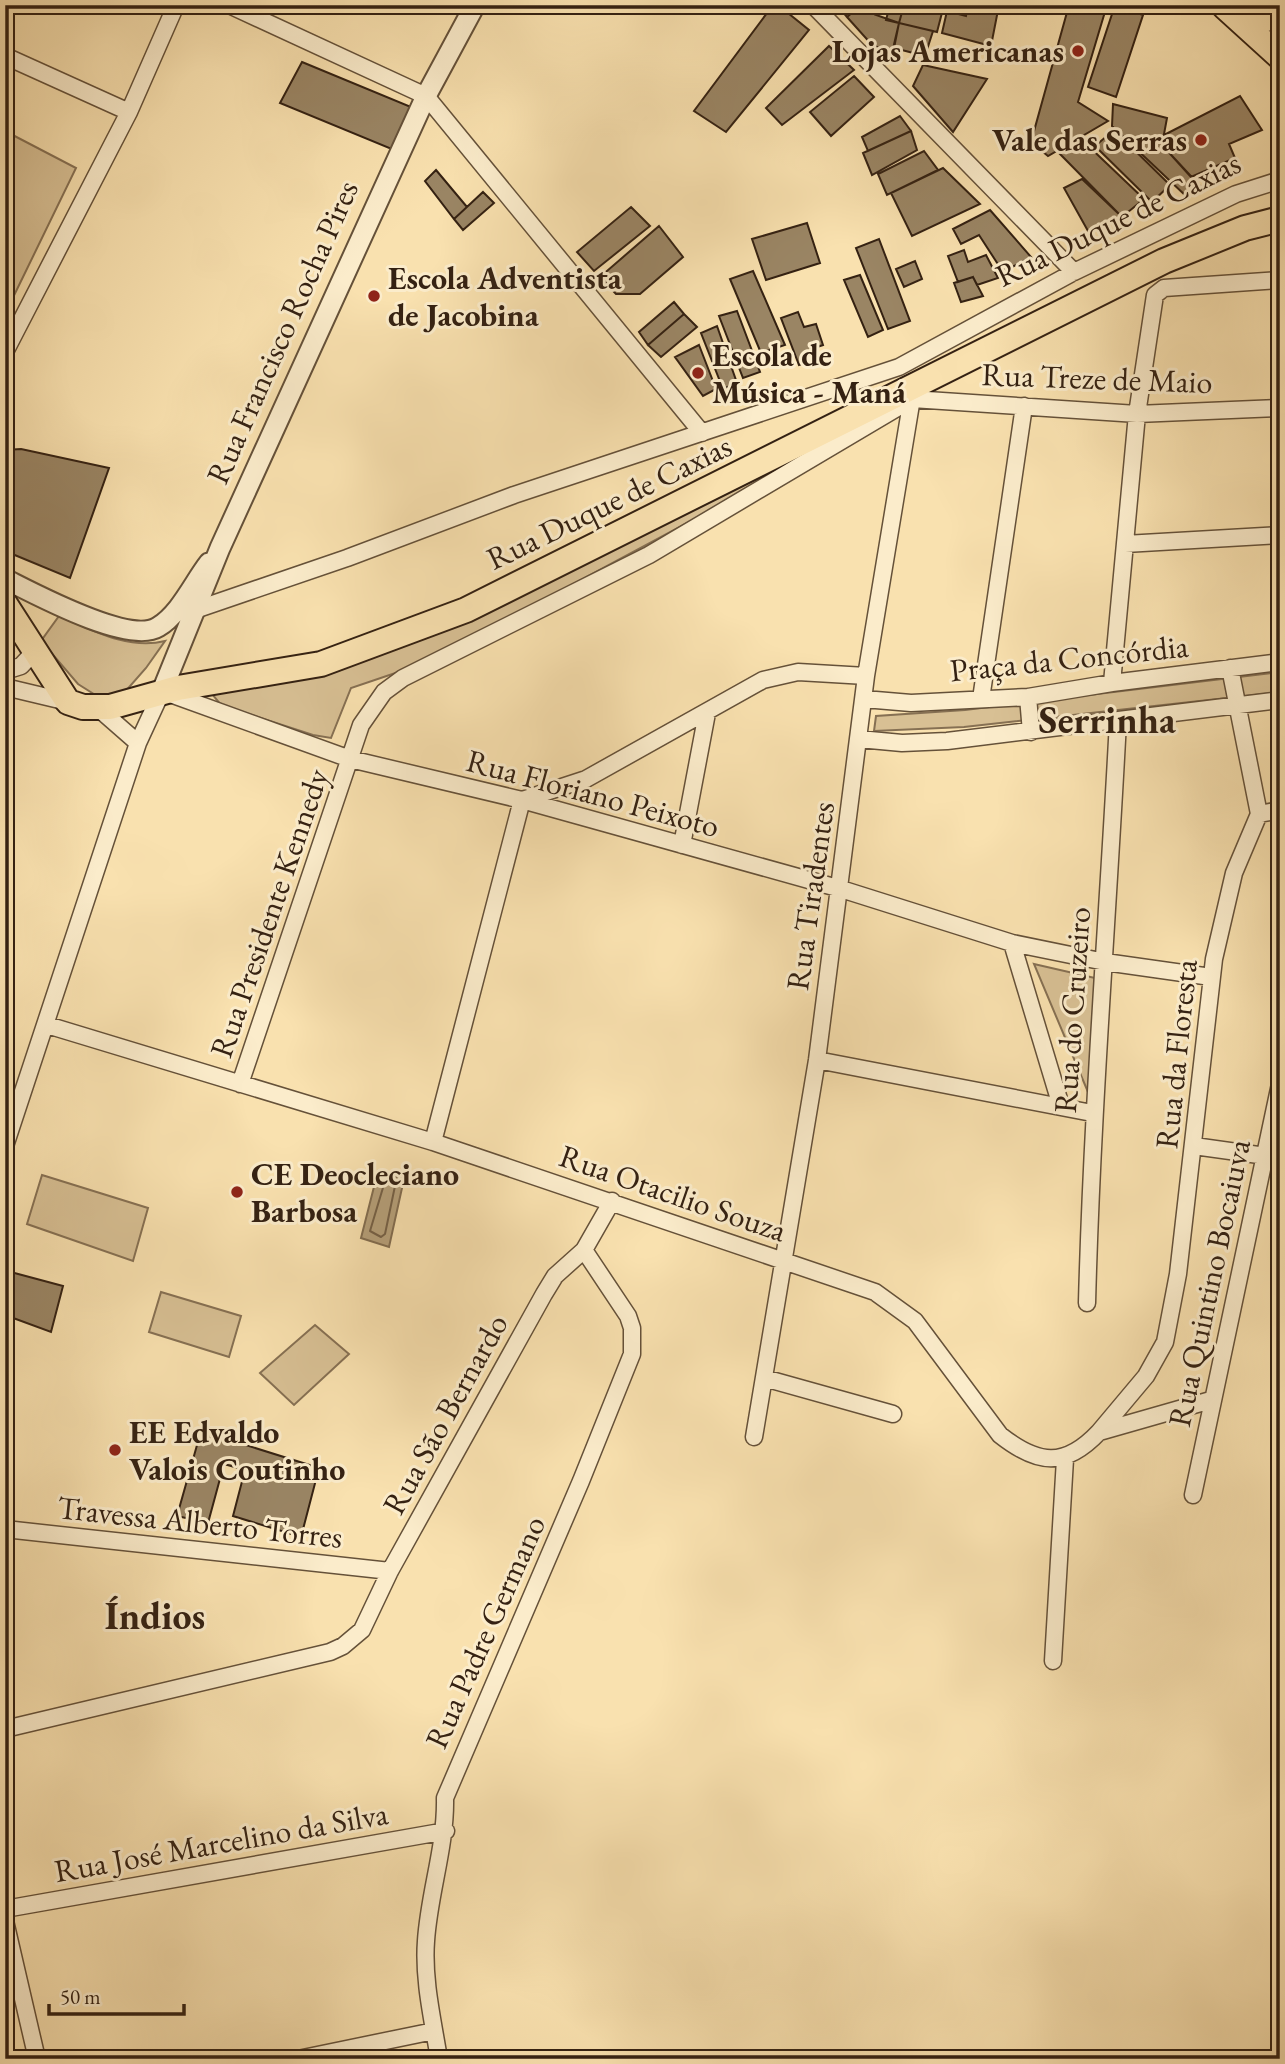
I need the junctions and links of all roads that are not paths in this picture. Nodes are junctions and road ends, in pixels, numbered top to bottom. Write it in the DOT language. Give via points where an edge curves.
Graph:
graph roads {
  1 [pos="176,5"];
  2 [pos="229,5"];
  3 [pos="475,5"];
  4 [pos="813,5"];
  5 [pos="1222,6"];
  6 [pos="1280,21"];
  7 [pos="5,56"];
  8 [pos="1280,57"];
  9 [pos="426,96"];
  10 [pos="129,111"];
  11 [pos="1280,180"];
  12 [pos="1280,219"];
  13 [pos="1074,272"];
  14 [pos="1280,280"];
  15 [pos="5,352"];
  16 [pos="899,367"];
  17 [pos="913,394"];
  18 [pos="1024,406"];
  19 [pos="1280,408"];
  20 [pos="1137,414"];
  21 [pos="702,433"];
  22 [pos="1280,535"];
  23 [pos="1125,544"];
  24 [pos="220,548"];
  25 [pos="5,579"];
  26 [pos="5,604"];
  27 [pos="198,609"];
  28 [pos="36,651"];
  29 [pos="1280,662"];
  30 [pos="1230,668"];
  31 [pos="5,671"];
  32 [pos="866,676"];
  33 [pos="1112,683"];
  34 [pos="5,687"];
  35 [pos="170,690"];
  36 [pos="1028,697"];
  37 [pos="864,699"];
  38 [pos="981,699"];
  39 [pos="1280,700"];
  40 [pos="68,702"];
  41 [pos="1237,705"];
  42 [pos="98,708"];
  43 [pos="707,713"];
  44 [pos="1118,721"];
  45 [pos="1031,732"];
  46 [pos="859,739"];
  47 [pos="138,743"];
  48 [pos="350,760"];
  49 [pos="522,800"];
  50 [pos="1280,810"];
  51 [pos="1259,814"];
  52 [pos="682,845"];
  53 [pos="841,890"];
  54 [pos="1012,943"];
  55 [pos="1105,962"];
  56 [pos="1211,977"];
  57 [pos="47,1025"];
  58 [pos="817,1060"];
  59 [pos="240,1084"];
  60 [pos="1280,1084"];
  61 [pos="1061,1106"];
  62 [pos="1092,1113"];
  63 [pos="433,1142"];
  64 [pos="5,1146"];
  65 [pos="1194,1146"];
  66 [pos="1273,1157"];
  67 [pos="612,1201"];
  68 [pos="584,1250"];
  69 [pos="783,1261"];
  70 [pos="1087,1303"];
  71 [pos="764,1378"];
  72 [pos="1211,1400"];
  73 [pos="892,1414"];
  74 [pos="1099,1432"];
  75 [pos="754,1437"];
  76 [pos="1065,1459"];
  77 [pos="1194,1495"];
  78 [pos="5,1529"];
  79 [pos="390,1571"];
  80 [pos="1053,1661"];
  81 [pos="5,1729"];
  82 [pos="446,1830"];
  83 [pos="5,1909"];
  84 [pos="5,1921"];
  85 [pos="434,2031"];
  86 [pos="37,2059"];
  87 [pos="298,2059"];
  88 [pos="439,2059"];
  1 -- 10 [label="street"];
  2 -- 9 [label="street"];
  3 -- 9 [label="street, Rua Francisco Rocha Pires"];
  4 -- 13 [label="street"];
  5 -- 6 [label="main road"];
  5 -- 8 [label="main road"];
  7 -- 10 [label="street"];
  9 -- 21 [label="street"];
  9 -- 24 [label="street, Rua Francisco Rocha Pires"];
  10 -- 15 [label="street"];
  11 -- 13 [label="street, Rua Duque de Caxias" via="1236,194"];
  12 -- 17 [label="main road, Rua Duque de Caxias" via="1164,261"];
  13 -- 16 [label="street, Rua Duque de Caxias"];
  14 -- 20 [label="street" via="1159,290 1151,311"];
  16 -- 17 [label="street"];
  16 -- 21 [label="street, Rua Duque de Caxias"];
  17 -- 18 [label="street, Rua Treze de Maio"];
  17 -- 32 [label="street, Rua Tiradentes"];
  17 -- 35 [label="main road, Rua Duque de Caxias" via="466,610 321,664"];
  17 -- 48 [label="street, Rua Duque de Caxias" via="649,555 403,678 371,706"];
  18 -- 20 [label="street, Rua Treze de Maio"];
  18 -- 38 [label="street"];
  19 -- 20 [label="street, Rua Treze de Maio"];
  20 -- 23 [label="street"];
  21 -- 27 [label="street, Rua Duque de Caxias"];
  22 -- 23 [label="street"];
  23 -- 33 [label="street"];
  24 -- 25 [label="street" via="172,614 158,627 143,632 104,622"];
  24 -- 27 [label="street, Rua Francisco Rocha Pires"];
  26 -- 28 [label="main road"];
  27 -- 35 [label="street, Rua Francisco Rocha Pires"];
  28 -- 31 [label="street" via="21,666"];
  28 -- 40 [label="main road"];
  29 -- 30 [label="street, Praça da Concórdia"];
  30 -- 33 [label="street, Praça da Concórdia"];
  30 -- 41 [label="street"];
  32 -- 37 [label="street, Rua Tiradentes"];
  32 -- 43 [label="street" via="813,671 780,675"];
  33 -- 36 [label="street, Praça da Concórdia"];
  34 -- 40 [label="street"];
  35 -- 42 [label="main road, Rua Duque de Caxias"];
  35 -- 47 [label="street, Rua Francisco Rocha Pires"];
  35 -- 48 [label="street, Rua Floriano Peixoto"];
  36 -- 38 [label="street, Praça da Concórdia"];
  36 -- 45 [label="street"];
  37 -- 38 [label="street, Praça da Concórdia"];
  37 -- 46 [label="street, Rua Tiradentes"];
  39 -- 41 [label="street, Praça da Concórdia"];
  40 -- 42 [label="main road"];
  41 -- 44 [label="street, Praça da Concórdia"];
  41 -- 51 [label="street"];
  42 -- 47 [label="street"];
  43 -- 49 [label="street" via="579,782"];
  43 -- 52 [label="street"];
  44 -- 45 [label="street, Praça da Concórdia"];
  44 -- 55 [label="street, Rua do Cruzeiro"];
  45 -- 46 [label="street, Praça da Concórdia" via="936,741"];
  46 -- 53 [label="street, Rua Tiradentes"];
  47 -- 57 [label="street, Rua Francisco Rocha Pires"];
  48 -- 49 [label="street, Rua Floriano Peixoto"];
  48 -- 59 [label="street, Rua Presidente Kennedy"];
  49 -- 52 [label="street, Rua Floriano Peixoto"];
  49 -- 63 [label="street"];
  50 -- 51 [label="street"];
  51 -- 56 [label="street, Rua da Floresta" via="1234,873"];
  52 -- 53 [label="street, Rua Floriano Peixoto"];
  53 -- 54 [label="street, Rua Floriano Peixoto"];
  53 -- 58 [label="street, Rua Tiradentes"];
  54 -- 55 [label="street, Rua Floriano Peixoto"];
  54 -- 61 [label="street"];
  55 -- 56 [label="street, Rua Floriano Peixoto"];
  55 -- 62 [label="street, Rua do Cruzeiro"];
  56 -- 65 [label="street, Rua da Floresta"];
  57 -- 59 [label="street, Rua Otacilio Souza"];
  57 -- 64 [label="street, Rua Francisco Rocha Pires"];
  58 -- 61 [label="street"];
  58 -- 69 [label="street, Rua Tiradentes"];
  59 -- 63 [label="street, Rua Otacilio Souza"];
  60 -- 66 [label="street, Rua Quintino Bocaiuva"];
  61 -- 62 [label="street"];
  62 -- 70 [label="street, Rua do Cruzeiro"];
  63 -- 67 [label="street, Rua Otacilio Souza"];
  65 -- 66 [label="street"];
  65 -- 74 [label="street, Rua da Floresta" via="1165,1342 1146,1376"];
  66 -- 72 [label="street, Rua Quintino Bocaiuva"];
  67 -- 68 [label="street, Rua São Bernardo"];
  67 -- 69 [label="street, Rua Otacilio Souza"];
  68 -- 79 [label="street, Rua São Bernardo" via="555,1276 544,1294"];
  68 -- 82 [label="street, Rua Padre Germano" via="628,1316 632,1354 582,1481 452,1777 445,1798"];
  69 -- 71 [label="street, Rua Tiradentes"];
  69 -- 76 [label="street, Rua Otacilio Souza" via="848,1280 897,1305 915,1321 1000,1435 1040,1457"];
  71 -- 73 [label="street"];
  71 -- 75 [label="street, Rua Tiradentes"];
  72 -- 74 [label="street"];
  72 -- 77 [label="street, Rua Quintino Bocaiuva"];
  74 -- 76 [label="street"];
  76 -- 80 [label="street"];
  78 -- 79 [label="street, Travessa Alberto Torres"];
  79 -- 81 [label="street, Rua São Bernardo" via="362,1630 343,1647"];
  82 -- 83 [label="street, Rua José Marcelino da Silva"];
  82 -- 85 [label="street, Rua Padre Germano" via="426,1940"];
  84 -- 86 [label="street"];
  85 -- 87 [label="street"];
  85 -- 88 [label="street, Rua Padre Germano"];
}
